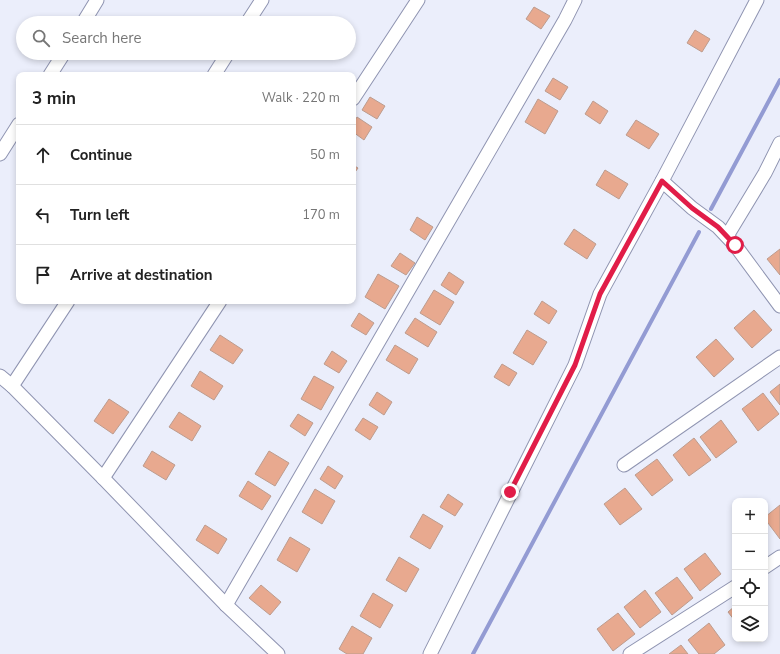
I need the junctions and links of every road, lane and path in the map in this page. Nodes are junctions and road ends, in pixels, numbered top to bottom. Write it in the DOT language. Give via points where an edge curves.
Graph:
graph roads {
  1 [pos="98,0"];
  2 [pos="262,0"];
  3 [pos="418,0"];
  4 [pos="575,0"];
  5 [pos="757,0"];
  6 [pos="88,16"];
  7 [pos="252,16"];
  8 [pos="60,60"];
  9 [pos="224,60"];
  10 [pos="52,72"];
  11 [pos="216,72"];
  12 [pos="356,94"];
  13 [pos="16,129"];
  14 [pos="780,143"];
  15 [pos="0,154"];
  16 [pos="662,181"];
  17 [pos="727,236"];
  18 [pos="66,304"];
  19 [pos="218,304"];
  20 [pos="780,306"];
  21 [pos="780,357"];
  22 [pos="0,376"];
  23 [pos="12,386"];
  24 [pos="624,465"];
  25 [pos="103,478"];
  26 [pos="780,558"];
  27 [pos="768,565"];
  28 [pos="732,588"];
  29 [pos="226,605"];
  30 [pos="278,654"];
  31 [pos="430,654"];
  32 [pos="630,654"];
  1 -- 6 [label="street"];
  2 -- 7 [label="street"];
  3 -- 12 [label="street"];
  4 -- 29 [label="street"];
  5 -- 16 [label="street"];
  8 -- 10 [label="street"];
  9 -- 11 [label="street"];
  13 -- 15 [label="street"];
  14 -- 17 [label="street" via="766,173"];
  16 -- 17 [label="street"];
  16 -- 31 [label="street" via="600,294 575,365"];
  17 -- 20 [label="street"];
  18 -- 23 [label="street"];
  19 -- 25 [label="street"];
  21 -- 24 [label="street"];
  22 -- 23 [label="street"];
  23 -- 25 [label="street"];
  25 -- 29 [label="street"];
  26 -- 27 [label="street"];
  28 -- 32 [label="street"];
  29 -- 30 [label="street"];
}
